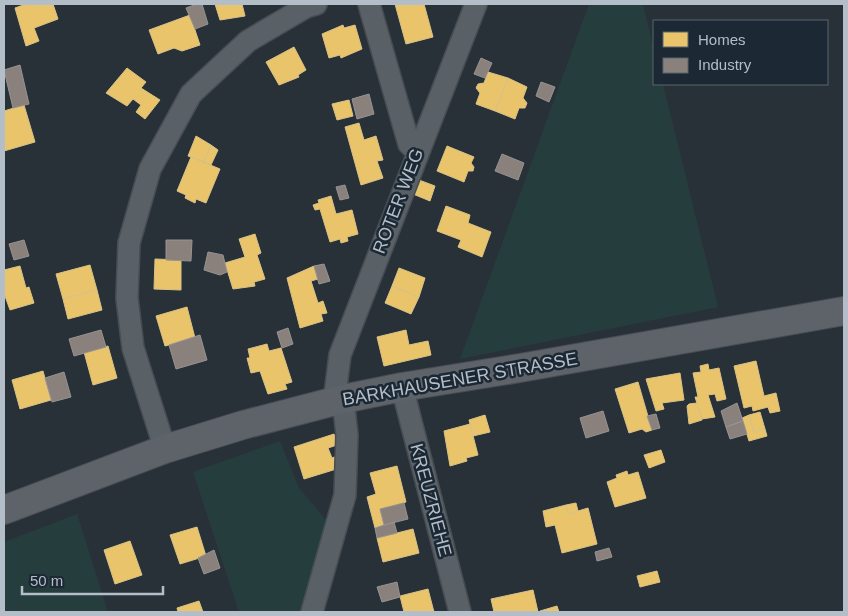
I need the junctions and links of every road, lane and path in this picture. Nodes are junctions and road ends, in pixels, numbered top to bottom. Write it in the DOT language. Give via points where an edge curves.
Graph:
graph roads {
  1 [pos="316,4"];
  2 [pos="369,4"];
  3 [pos="476,4"];
  4 [pos="417,151"];
  5 [pos="844,311"];
  6 [pos="402,387"];
  7 [pos="338,401"];
  8 [pos="165,449"];
  9 [pos="4,510"];
  10 [pos="312,612"];
  11 [pos="460,612"];
  1 -- 8 [label="street" via="248,41 191,94 150,170 129,243 127,298 134,348"];
  2 -- 4 [label="street" via="409,144"];
  3 -- 4 [label="street, ROTER WEG"];
  4 -- 7 [label="street, ROTER WEG" via="340,355"];
  5 -- 6 [label="main road, BARKHAUSENER STRASSE"];
  6 -- 7 [label="main road, BARKHAUSENER STRASSE"];
  6 -- 11 [label="street, KREUZRIEHE"];
  7 -- 8 [label="main road, BARKHAUSENER STRASSE"];
  7 -- 10 [label="street, ROTER WEG" via="347,435 345,495"];
  8 -- 9 [label="main road, BARKHAUSENER STRASSE"];
}
